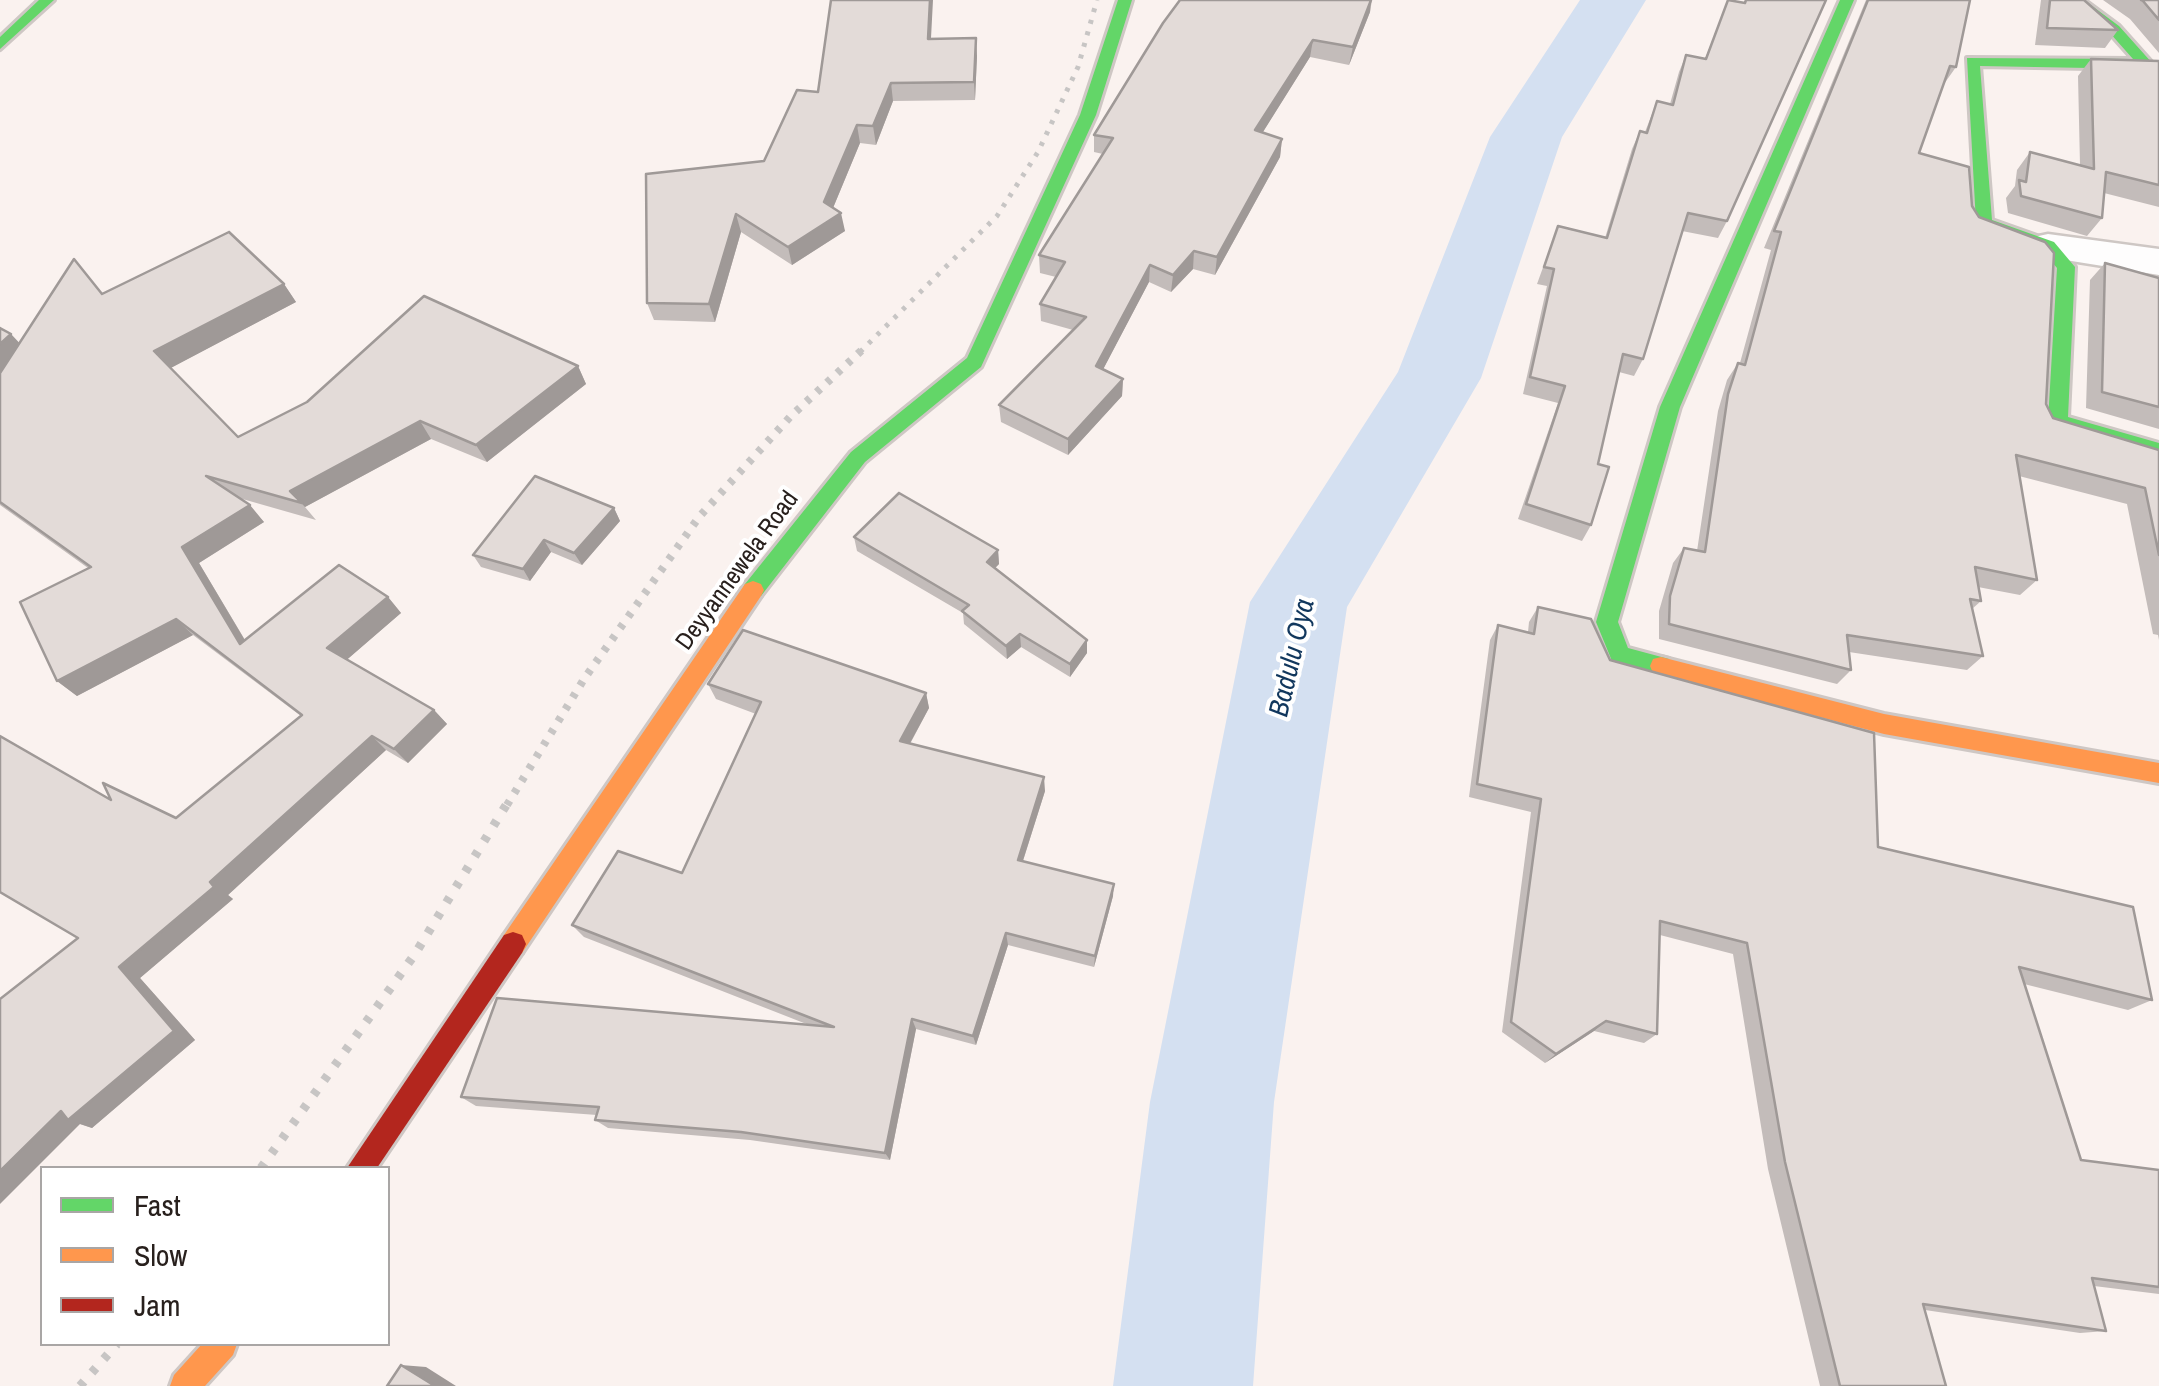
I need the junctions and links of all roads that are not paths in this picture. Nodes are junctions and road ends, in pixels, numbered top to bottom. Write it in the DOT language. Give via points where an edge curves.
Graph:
graph roads {
  1 [pos="47,0"];
  2 [pos="1125,0"];
  3 [pos="1847,0"];
  4 [pos="2075,0"];
  5 [pos="0,45"];
  6 [pos="2048,246"];
  7 [pos="2159,262"];
  8 [pos="2159,450"];
  9 [pos="2159,773"];
  10 [pos="362,1166"];
  11 [pos="220,1346"];
  12 [pos="185,1386"];
  1 -- 5 [label="street"];
  2 -- 10 [label="street, Deyyannewela Road" via="1088,114 974,362 858,456 758,583"];
  3 -- 9 [label="street" via="1670,407 1607,622 1620,655 1884,724"];
  4 -- 6 [label="street" via="2114,28 2145,64 1972,61 1984,222"];
  6 -- 7 [label="street"];
  6 -- 8 [label="street" via="2066,266 2058,421"];
  11 -- 12 [label="street"];
}
